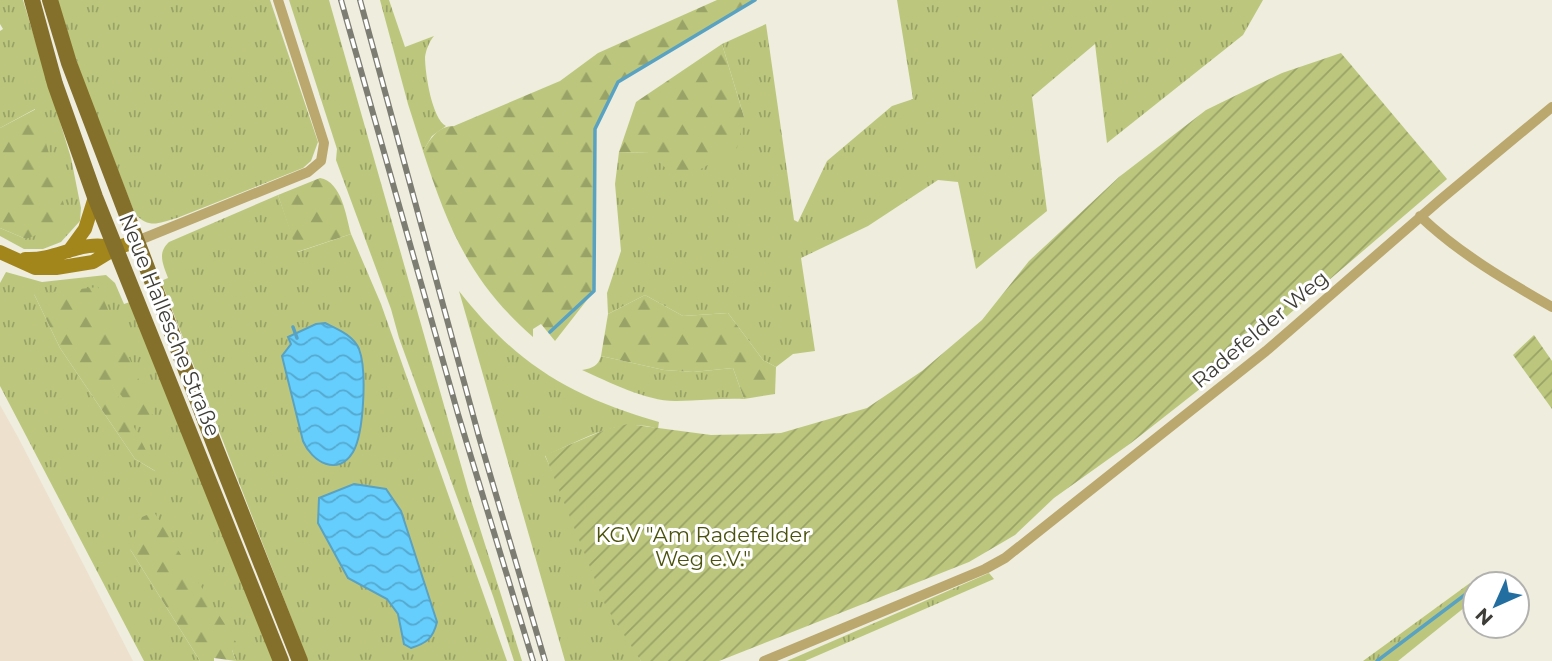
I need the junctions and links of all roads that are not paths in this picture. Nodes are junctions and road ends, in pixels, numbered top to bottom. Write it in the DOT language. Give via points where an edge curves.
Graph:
graph roads {
  1 [pos="32,0"];
  2 [pos="50,0"];
  3 [pos="278,0"];
  4 [pos="1552,107"];
  5 [pos="96,197"];
  6 [pos="1420,216"];
  7 [pos="137,241"];
  8 [pos="116,248"];
  9 [pos="69,251"];
  10 [pos="5,255"];
  11 [pos="1552,307"];
  12 [pos="281,661"];
  13 [pos="300,661"];
  14 [pos="764,661"];
  1 -- 5 [label="main road, Neue Hallesche Straße" via="55,84"];
  2 -- 7 [label="main road, Neue Hallesche Straße" via="69,63"];
  3 -- 7 [label="street" via="324,143 321,161 308,173"];
  4 -- 6 [label="street, Radefelder Weg"];
  5 -- 8 [label="main road, Neue Hallesche Straße"];
  5 -- 9 [label="street" via="85,229"];
  6 -- 11 [label="street" via="1471,258"];
  6 -- 14 [label="street, Radefelder Weg" via="1266,351 1004,558"];
  7 -- 8 [label="street"];
  7 -- 13 [label="main road, Neue Hallesche Straße"];
  8 -- 9 [label="street" via="94,244"];
  8 -- 10 [label="street" via="93,262 57,268 36,268"];
  8 -- 12 [label="main road, Neue Hallesche Straße"];
  9 -- 10 [label="street" via="36,260"];
}
